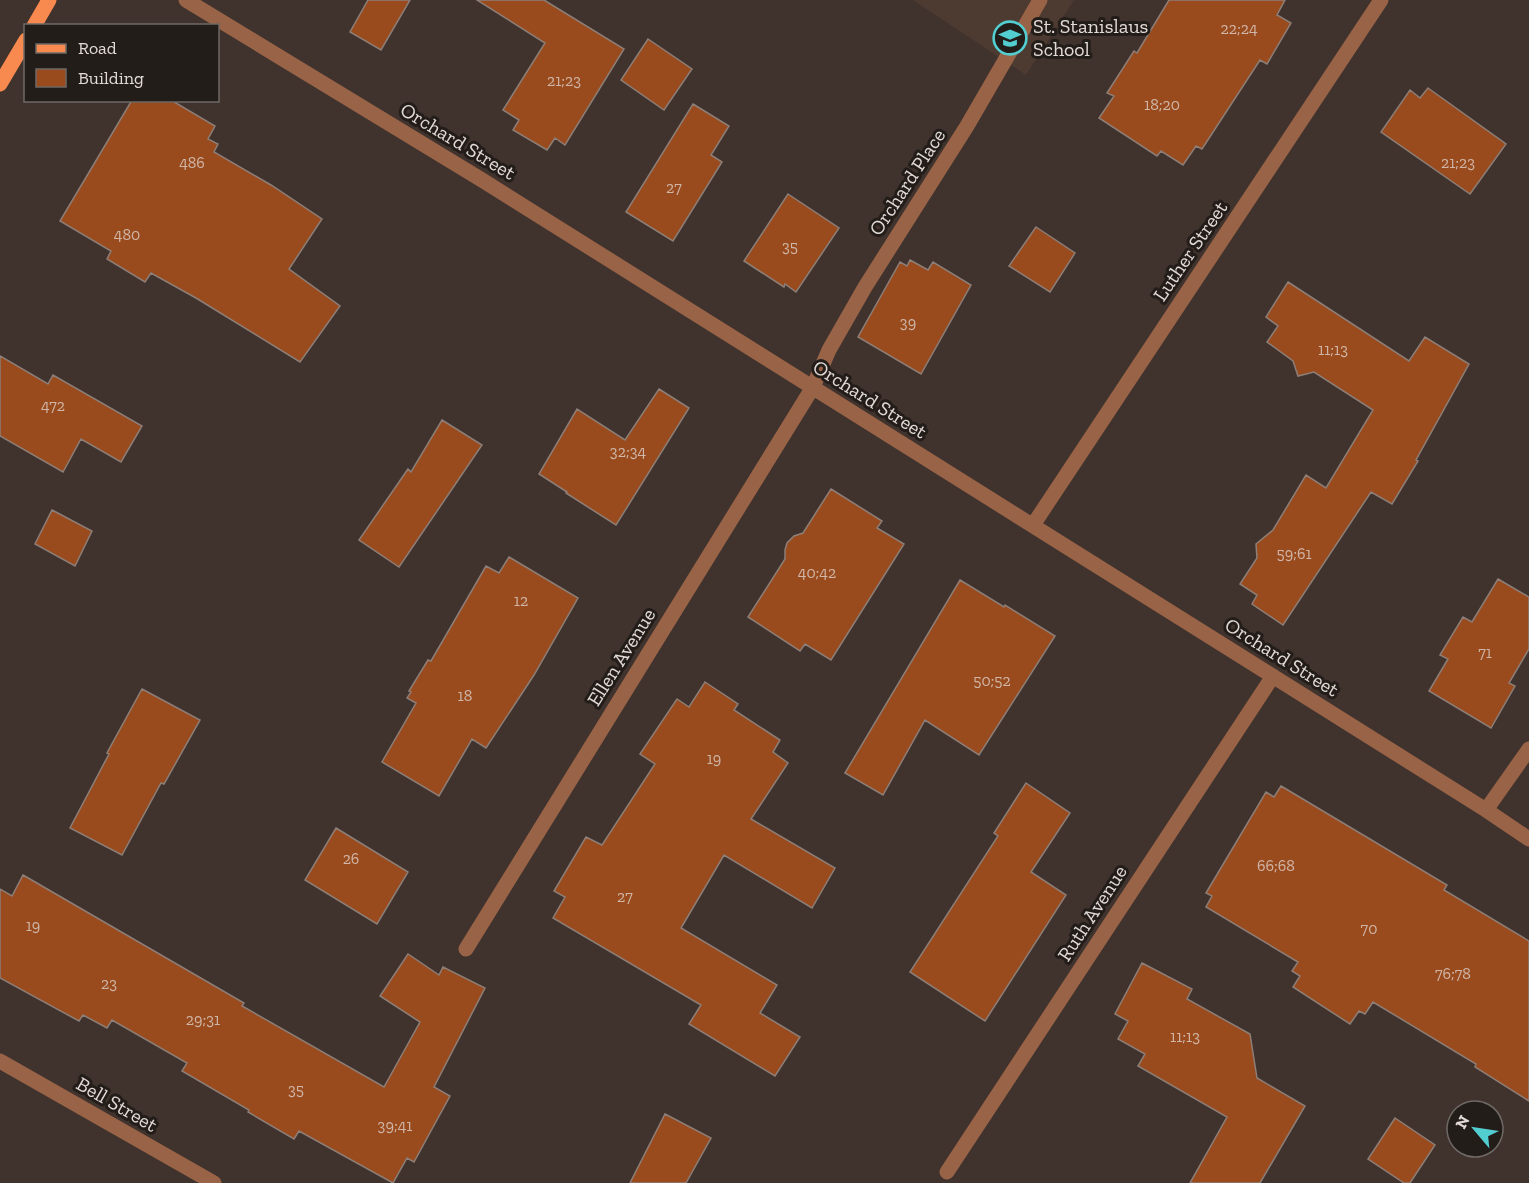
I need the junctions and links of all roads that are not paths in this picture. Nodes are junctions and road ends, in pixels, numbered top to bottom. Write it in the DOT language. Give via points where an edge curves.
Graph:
graph roads {
  1 [pos="186,0"];
  2 [pos="1040,0"];
  3 [pos="1381,0"];
  4 [pos="47,1"];
  5 [pos="35,24"];
  6 [pos="24,43"];
  7 [pos="0,84"];
  8 [pos="813,387"];
  9 [pos="1033,525"];
  10 [pos="1273,676"];
  11 [pos="1529,749"];
  12 [pos="1486,810"];
  13 [pos="1529,839"];
  14 [pos="466,949"];
  15 [pos="0,1061"];
  16 [pos="946,1172"];
  17 [pos="214,1183"];
  1 -- 8 [label="street, Orchard Street"];
  2 -- 8 [label="street, Orchard Place" via="967,126 865,287"];
  3 -- 9 [label="street, Luther Street"];
  4 -- 5 [label="main road"];
  6 -- 7 [label="main road"];
  8 -- 9 [label="street, Orchard Street"];
  8 -- 14 [label="street, Ellen Avenue"];
  9 -- 10 [label="street, Orchard Street"];
  10 -- 12 [label="street, Orchard Street"];
  10 -- 16 [label="street, Ruth Avenue"];
  11 -- 12 [label="street"];
  12 -- 13 [label="street, Orchard Street"];
  15 -- 17 [label="street, Bell Street"];
}
